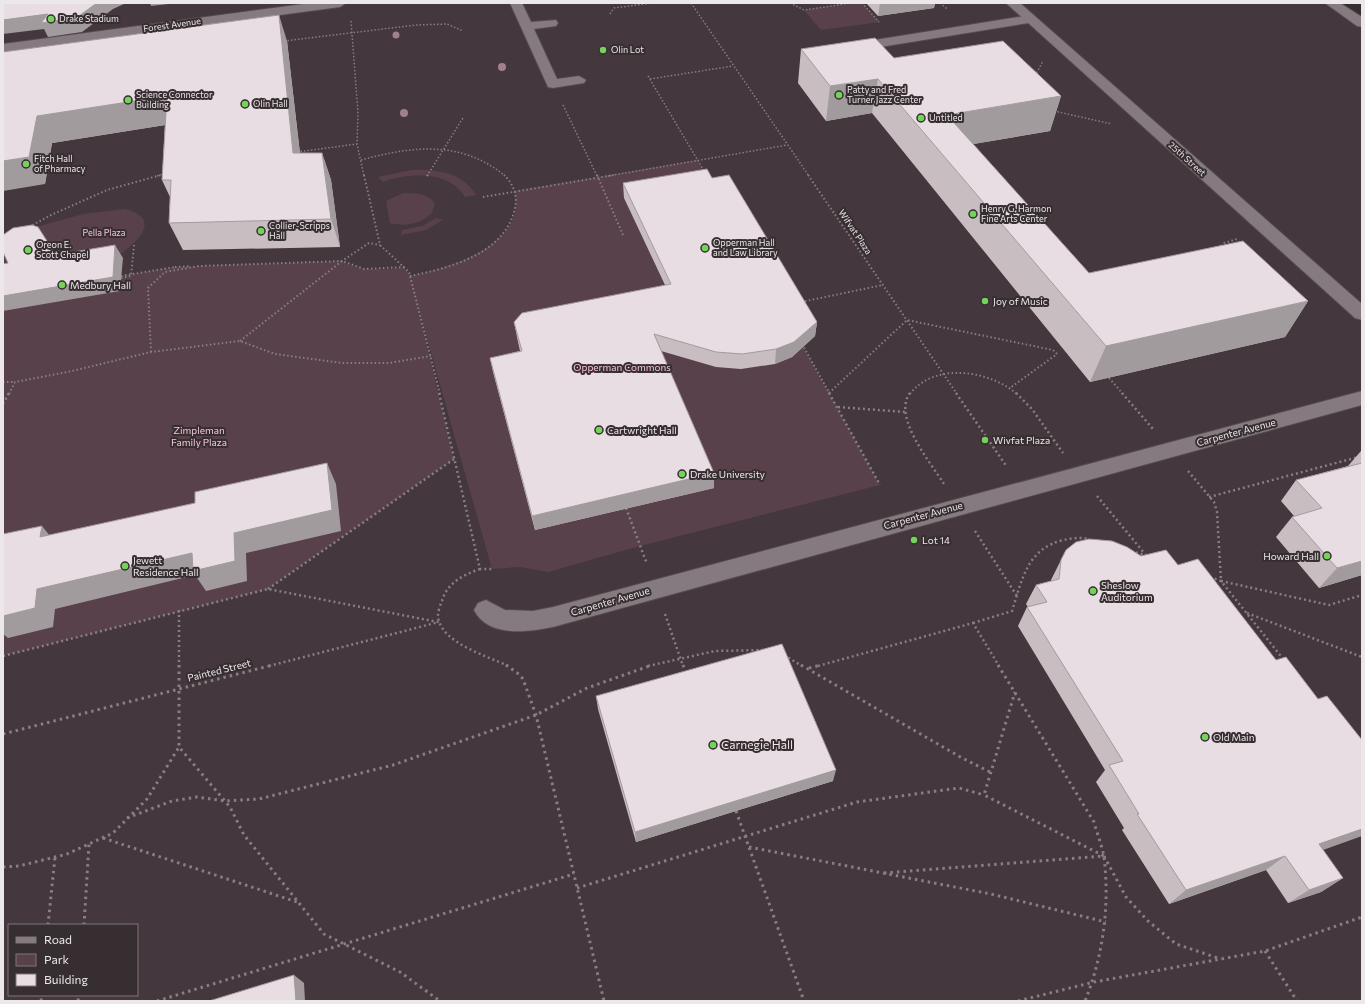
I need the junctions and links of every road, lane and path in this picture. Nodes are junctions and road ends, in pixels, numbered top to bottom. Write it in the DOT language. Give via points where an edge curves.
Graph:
graph roads {
  1 [pos="340,3"];
  2 [pos="516,3"];
  3 [pos="652,3"];
  4 [pos="691,3"];
  5 [pos="790,3"];
  6 [pos="851,3"];
  7 [pos="862,3"];
  8 [pos="1012,3"];
  9 [pos="1331,3"];
  10 [pos="325,4"];
  11 [pos="610,14"];
  12 [pos="350,19"];
  13 [pos="1031,19"];
  14 [pos="552,22"];
  15 [pos="1362,23"];
  16 [pos="883,25"];
  17 [pos="527,26"];
  18 [pos="464,31"];
  19 [pos="353,32"];
  20 [pos="283,41"];
  21 [pos="862,46"];
  22 [pos="3,48"];
  23 [pos="1043,60"];
  24 [pos="733,66"];
  25 [pos="648,76"];
  26 [pos="1034,77"];
  27 [pos="650,79"];
  28 [pos="579,80"];
  29 [pos="562,102"];
  30 [pos="1048,109"];
  31 [pos="463,118"];
  32 [pos="1112,124"];
  33 [pos="357,144"];
  34 [pos="787,145"];
  35 [pos="443,150"];
  36 [pos="290,153"];
  37 [pos="361,160"];
  38 [pos="697,160"];
  39 [pos="173,171"];
  40 [pos="427,176"];
  41 [pos="598,177"];
  42 [pos="707,177"];
  43 [pos="514,191"];
  44 [pos="483,197"];
  45 [pos="28,228"];
  46 [pos="623,235"];
  47 [pos="1237,239"];
  48 [pos="134,245"];
  49 [pos="380,245"];
  50 [pos="1220,248"];
  51 [pos="342,261"];
  52 [pos="199,266"];
  53 [pos="404,267"];
  54 [pos="410,276"];
  55 [pos="883,285"];
  56 [pos="795,303"];
  57 [pos="1362,314"];
  58 [pos="907,320"];
  59 [pos="799,339"];
  60 [pos="240,340"];
  61 [pos="151,352"];
  62 [pos="431,356"];
  63 [pos="944,374"];
  64 [pos="1109,378"];
  65 [pos="3,382"];
  66 [pos="15,382"];
  67 [pos="1010,388"];
  68 [pos="829,393"];
  69 [pos="1362,398"];
  70 [pos="3,404"];
  71 [pos="837,407"];
  72 [pos="905,412"];
  73 [pos="1154,431"];
  74 [pos="1065,455"];
  75 [pos="1362,456"];
  76 [pos="454,459"];
  77 [pos="1008,469"];
  78 [pos="1186,470"];
  79 [pos="880,485"];
  80 [pos="945,486"];
  81 [pos="1096,494"];
  82 [pos="1209,497"];
  83 [pos="626,508"];
  84 [pos="972,527"];
  85 [pos="1096,541"];
  86 [pos="1123,548"];
  87 [pos="1146,555"];
  88 [pos="1153,557"];
  89 [pos="648,567"];
  90 [pos="480,569"];
  91 [pos="492,569"];
  92 [pos="1206,576"];
  93 [pos="1221,581"];
  94 [pos="268,589"];
  95 [pos="1362,595"];
  96 [pos="1017,596"];
  97 [pos="663,609"];
  98 [pos="179,610"];
  99 [pos="486,610"];
  100 [pos="1247,613"];
  101 [pos="439,622"];
  102 [pos="973,623"];
  103 [pos="768,651"];
  104 [pos="779,654"];
  105 [pos="3,656"];
  106 [pos="1362,657"];
  107 [pos="681,658"];
  108 [pos="1285,661"];
  109 [pos="808,668"];
  110 [pos="687,677"];
  111 [pos="178,689"];
  112 [pos="1015,692"];
  113 [pos="536,714"];
  114 [pos="3,734"];
  115 [pos="179,748"];
  116 [pos="990,772"];
  117 [pos="984,795"];
  118 [pos="225,801"];
  119 [pos="736,811"];
  120 [pos="127,818"];
  121 [pos="745,836"];
  122 [pos="102,838"];
  123 [pos="89,843"];
  124 [pos="749,848"];
  125 [pos="55,856"];
  126 [pos="1104,856"];
  127 [pos="3,867"];
  128 [pos="884,873"];
  129 [pos="574,874"];
  130 [pos="577,888"];
  131 [pos="298,902"];
  132 [pos="1362,916"];
  133 [pos="1106,922"];
  134 [pos="48,924"];
  135 [pos="84,924"];
  136 [pos="344,944"];
  137 [pos="1265,951"];
  138 [pos="1222,959"];
  139 [pos="1094,982"];
  140 [pos="157,1001"];
  141 [pos="440,1001"];
  142 [pos="604,1001"];
  143 [pos="804,1001"];
  144 [pos="1018,1001"];
  145 [pos="1085,1001"];
  146 [pos="1297,1001"];
  1 -- 10 [label="street, Forest Avenue"];
  2 -- 17 [label="lane"];
  3 -- 11 [label="path" via="614,8"];
  4 -- 24 [label="path, Wifvat Plaza"];
  5 -- 6 [label="path" via="804,10"];
  7 -- 16 [label="path"];
  8 -- 13 [label="street, 25th Street"];
  9 -- 15 [label="street"];
  10 -- 22 [label="street, Forest Avenue"];
  12 -- 19 [label="path"];
  13 -- 21 [label="lane"];
  13 -- 57 [label="street, 25th Street"];
  14 -- 17 [label="lane"];
  17 -- 28 [label="lane" via="553,84"];
  18 -- 19 [label="path" via="447,24 435,24"];
  19 -- 20 [label="path"];
  19 -- 33 [label="path" via="358,113"];
  23 -- 26 [label="path"];
  24 -- 27 [label="path"];
  24 -- 34 [label="path, Wifvat Plaza"];
  25 -- 27 [label="path"];
  27 -- 38 [label="path"];
  29 -- 41 [label="path"];
  30 -- 32 [label="path"];
  31 -- 35 [label="path"];
  33 -- 36 [label="path"];
  33 -- 37 [label="path"];
  34 -- 38 [label="path"];
  34 -- 55 [label="path, Wifvat Plaza"];
  35 -- 37 [label="path" via="393,152"];
  35 -- 40 [label="path"];
  35 -- 43 [label="path" via="468,155 490,164 506,177"];
  37 -- 49 [label="path"];
  38 -- 41 [label="path"];
  38 -- 42 [label="path"];
  39 -- 45 [label="path" via="107,190"];
  41 -- 43 [label="path"];
  41 -- 46 [label="path"];
  43 -- 44 [label="path"];
  43 -- 54 [label="path" via="516,206 513,217 508,227 488,247 455,264"];
  47 -- 50 [label="path" via="1224,243"];
  48 -- 52 [label="path, bridge" via="131,276 121,277 175,267"];
  49 -- 51 [label="path" via="369,243"];
  49 -- 53 [label="path"];
  51 -- 52 [label="path"];
  51 -- 53 [label="path" via="349,265 377,270"];
  51 -- 60 [label="path"];
  52 -- 61 [label="path" via="165,272 148,288"];
  53 -- 54 [label="path"];
  54 -- 62 [label="path"];
  55 -- 56 [label="path"];
  55 -- 58 [label="path, Wifvat Plaza"];
  58 -- 63 [label="path, Wifvat Plaza"];
  58 -- 67 [label="path" via="1053,350 1057,354"];
  58 -- 68 [label="path"];
  59 -- 68 [label="path"];
  60 -- 61 [label="path"];
  60 -- 62 [label="path" via="275,354 342,363 389,363"];
  61 -- 66 [label="path"];
  62 -- 76 [label="path"];
  63 -- 67 [label="path" via="979,375 1001,382"];
  63 -- 72 [label="path" via="930,378 912,390 906,402"];
  63 -- 77 [label="path, Wifvat Plaza"];
  64 -- 73 [label="path"];
  65 -- 66 [label="path"];
  66 -- 70 [label="path"];
  67 -- 74 [label="path" via="1027,404"];
  68 -- 71 [label="path"];
  69 -- 99 [label="street, Carpenter Avenue" via="1021,488 553,617 533,621 501,620"];
  71 -- 72 [label="path"];
  71 -- 79 [label="path"];
  72 -- 80 [label="path" via="908,426"];
  75 -- 82 [label="path"];
  76 -- 90 [label="path"];
  76 -- 94 [label="path"];
  78 -- 82 [label="path"];
  81 -- 87 [label="path"];
  82 -- 93 [label="path" via="1214,502 1217,512"];
  83 -- 89 [label="path"];
  84 -- 96 [label="path"];
  85 -- 96 [label="path" via="1084,538 1057,540 1039,550 1028,564"];
  86 -- 87 [label="path"];
  87 -- 88 [label="path"];
  90 -- 91 [label="path"];
  90 -- 101 [label="path" via="460,575 446,591 438,608"];
  92 -- 93 [label="path"];
  93 -- 95 [label="path" via="1329,605"];
  93 -- 100 [label="path"];
  94 -- 98 [label="path"];
  94 -- 101 [label="path"];
  96 -- 102 [label="path" via="1012,611"];
  97 -- 107 [label="path"];
  98 -- 105 [label="path"];
  98 -- 111 [label="path"];
  100 -- 106 [label="path"];
  100 -- 108 [label="path"];
  101 -- 111 [label="path, Painted Street"];
  101 -- 113 [label="path" via="451,638 464,647 502,662 519,675 527,688"];
  102 -- 109 [label="path"];
  102 -- 112 [label="path"];
  103 -- 107 [label="path" via="715,651"];
  104 -- 109 [label="path"];
  107 -- 110 [label="path"];
  107 -- 113 [label="path" via="650,665 587,688"];
  109 -- 116 [label="path"];
  111 -- 114 [label="path, Painted Street"];
  111 -- 115 [label="path"];
  112 -- 116 [label="path"];
  112 -- 126 [label="path" via="1094,822"];
  113 -- 118 [label="path" via="393,765 259,799"];
  113 -- 129 [label="path"];
  115 -- 118 [label="path"];
  115 -- 120 [label="path" via="147,799"];
  116 -- 117 [label="path"];
  117 -- 121 [label="path" via="959,788 857,802"];
  117 -- 126 [label="path"];
  118 -- 120 [label="path" via="197,797 172,801"];
  118 -- 131 [label="path" via="244,835"];
  119 -- 121 [label="path"];
  120 -- 122 [label="path" via="113,833"];
  121 -- 124 [label="path"];
  121 -- 130 [label="path"];
  122 -- 123 [label="path"];
  122 -- 131 [label="path"];
  123 -- 125 [label="path" via="67,854"];
  123 -- 135 [label="path"];
  124 -- 128 [label="path"];
  124 -- 143 [label="path"];
  125 -- 127 [label="path" via="19,866"];
  125 -- 134 [label="path"];
  126 -- 128 [label="path"];
  126 -- 133 [label="path"];
  126 -- 138 [label="path" via="1126,897 1148,921 1176,944"];
  128 -- 133 [label="path" via="990,894"];
  129 -- 130 [label="path"];
  129 -- 136 [label="path"];
  130 -- 142 [label="path"];
  131 -- 136 [label="path" via="324,934"];
  132 -- 137 [label="path"];
  133 -- 139 [label="path"];
  136 -- 140 [label="path"];
  136 -- 141 [label="path" via="400,972"];
  137 -- 138 [label="path"];
  137 -- 146 [label="path"];
  138 -- 139 [label="path"];
  139 -- 144 [label="path"];
  139 -- 145 [label="path"];
}
